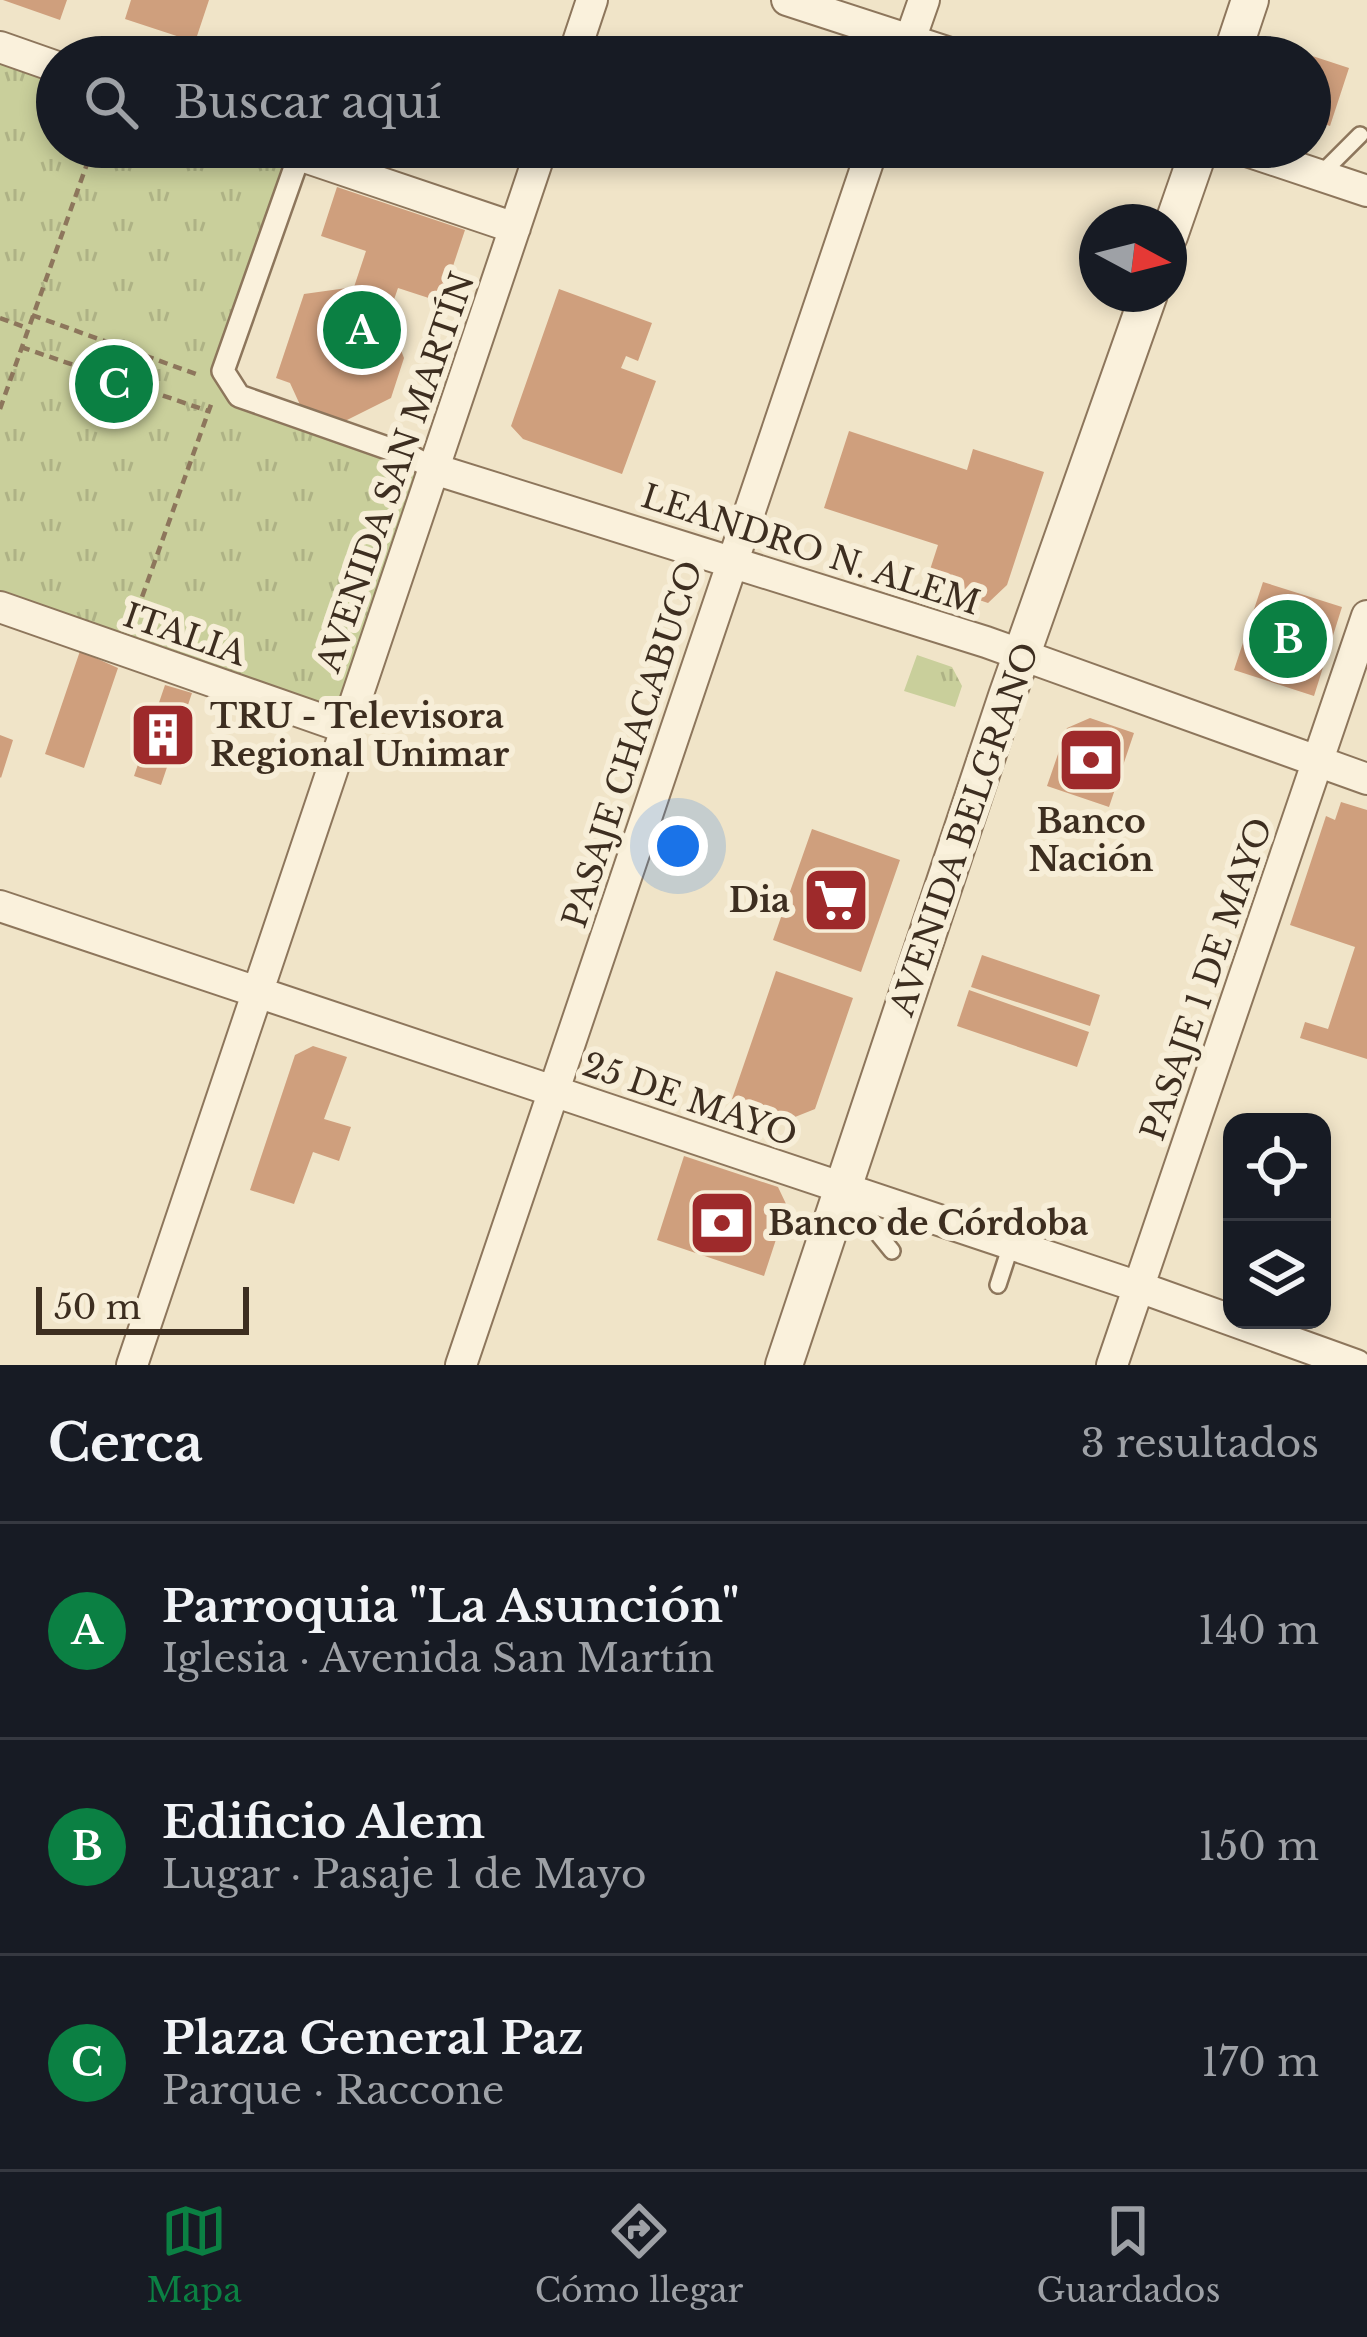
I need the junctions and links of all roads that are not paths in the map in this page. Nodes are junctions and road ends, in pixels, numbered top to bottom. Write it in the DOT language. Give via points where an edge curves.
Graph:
graph roads {
  1 [pos="592,0"];
  2 [pos="787,0"];
  3 [pos="924,0"];
  4 [pos="1250,0"];
  5 [pos="580,36"];
  6 [pos="875,36"];
  7 [pos="912,36"];
  8 [pos="1238,36"];
  9 [pos="0,47"];
  10 [pos="36,60"];
  11 [pos="1360,135"];
  12 [pos="1331,165"];
  13 [pos="282,168"];
  14 [pos="337,168"];
  15 [pos="535,168"];
  16 [pos="866,168"];
  17 [pos="1193,168"];
  18 [pos="1297,168"];
  19 [pos="1328,168"];
  20 [pos="1320,176"];
  21 [pos="1367,191"];
  22 [pos="1180,204"];
  23 [pos="515,228"];
  24 [pos="1142,312"];
  25 [pos="434,470"];
  26 [pos="731,560"];
  27 [pos="0,607"];
  28 [pos="1367,616"];
  29 [pos="1021,656"];
  30 [pos="346,728"];
  31 [pos="1318,761"];
  32 [pos="1367,779"];
  33 [pos="0,906"];
  34 [pos="257,993"];
  35 [pos="554,1090"];
  36 [pos="842,1190"];
  37 [pos="1011,1245"];
  38 [pos="892,1251"];
  39 [pos="998,1286"];
  40 [pos="1138,1287"];
  41 [pos="132,1365"];
  42 [pos="461,1365"];
  43 [pos="784,1365"];
  44 [pos="1112,1365"];
  45 [pos="1356,1365"];
  1 -- 5 [label="street"];
  2 -- 6 [label="street"];
  3 -- 7 [label="street"];
  4 -- 8 [label="street"];
  9 -- 10 [label="street"];
  11 -- 12 [label="lane"];
  13 -- 25 [label="street" via="221,376 239,396"];
  14 -- 23 [label="street"];
  15 -- 23 [label="street, AVENIDA SAN MARTÍN"];
  16 -- 26 [label="street, PASAJE CHACABUCO"];
  17 -- 22 [label="street"];
  18 -- 20 [label="street"];
  19 -- 20 [label="lane"];
  20 -- 21 [label="street"];
  23 -- 25 [label="street, AVENIDA SAN MARTÍN"];
  24 -- 29 [label="street, AVENIDA BELGRANO"];
  25 -- 26 [label="street, LEANDRO N. ALEM"];
  25 -- 30 [label="street, AVENIDA SAN MARTÍN"];
  26 -- 29 [label="street, LEANDRO N. ALEM"];
  26 -- 35 [label="street, PASAJE CHACABUCO"];
  27 -- 30 [label="street, ITALIA"];
  28 -- 31 [label="street, PASAJE 1 DE MAYO"];
  29 -- 31 [label="street, LEANDRO N. ALEM"];
  29 -- 36 [label="street, AVENIDA BELGRANO"];
  30 -- 34 [label="street, AVENIDA SAN MARTÍN"];
  31 -- 32 [label="street, LEANDRO N. ALEM"];
  31 -- 40 [label="street, PASAJE 1 DE MAYO"];
  33 -- 34 [label="street, 25 DE MAYO"];
  34 -- 35 [label="street, 25 DE MAYO"];
  34 -- 41 [label="street, AVENIDA SAN MARTÍN"];
  35 -- 36 [label="street, 25 DE MAYO"];
  35 -- 42 [label="street, PASAJE CHACABUCO"];
  36 -- 37 [label="street, 25 DE MAYO"];
  36 -- 38 [label="lane"];
  36 -- 43 [label="street, AVENIDA BELGRANO"];
  37 -- 39 [label="lane"];
  37 -- 40 [label="street, 25 DE MAYO"];
  40 -- 44 [label="street, PASAJE 1 DE MAYO"];
  40 -- 45 [label="street, 25 DE MAYO"];
}
